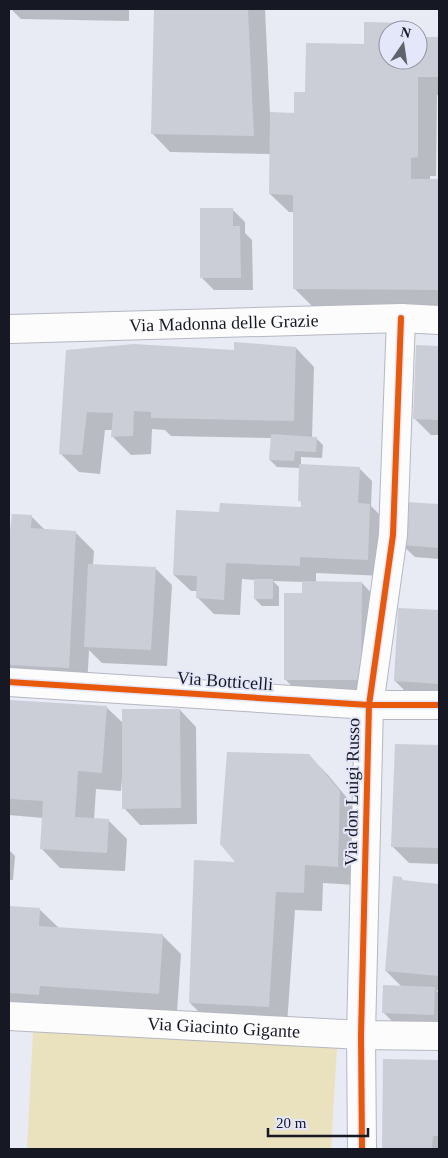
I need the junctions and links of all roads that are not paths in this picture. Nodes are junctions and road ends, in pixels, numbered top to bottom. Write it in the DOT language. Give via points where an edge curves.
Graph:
graph roads {
  1 [pos="401,318"];
  2 [pos="439,320"];
  3 [pos="9,329"];
  4 [pos="9,682"];
  5 [pos="369,705"];
  6 [pos="439,705"];
  7 [pos="9,1016"];
  8 [pos="361,1035"];
  9 [pos="439,1036"];
  10 [pos="362,1149"];
  1 -- 2 [label="street, Via Madonna delle Grazie"];
  1 -- 3 [label="street, Via Madonna delle Grazie"];
  1 -- 5 [label="street, Via don Luigi Russo" via="392,535"];
  4 -- 5 [label="street, Via Botticelli"];
  5 -- 6 [label="street, Via Botticelli"];
  5 -- 8 [label="street, Via don Luigi Russo"];
  7 -- 8 [label="street, Via Giacinto Gigante"];
  8 -- 9 [label="street, Via Giacinto Gigante"];
  8 -- 10 [label="street, Via don Luigi Russo"];
}
